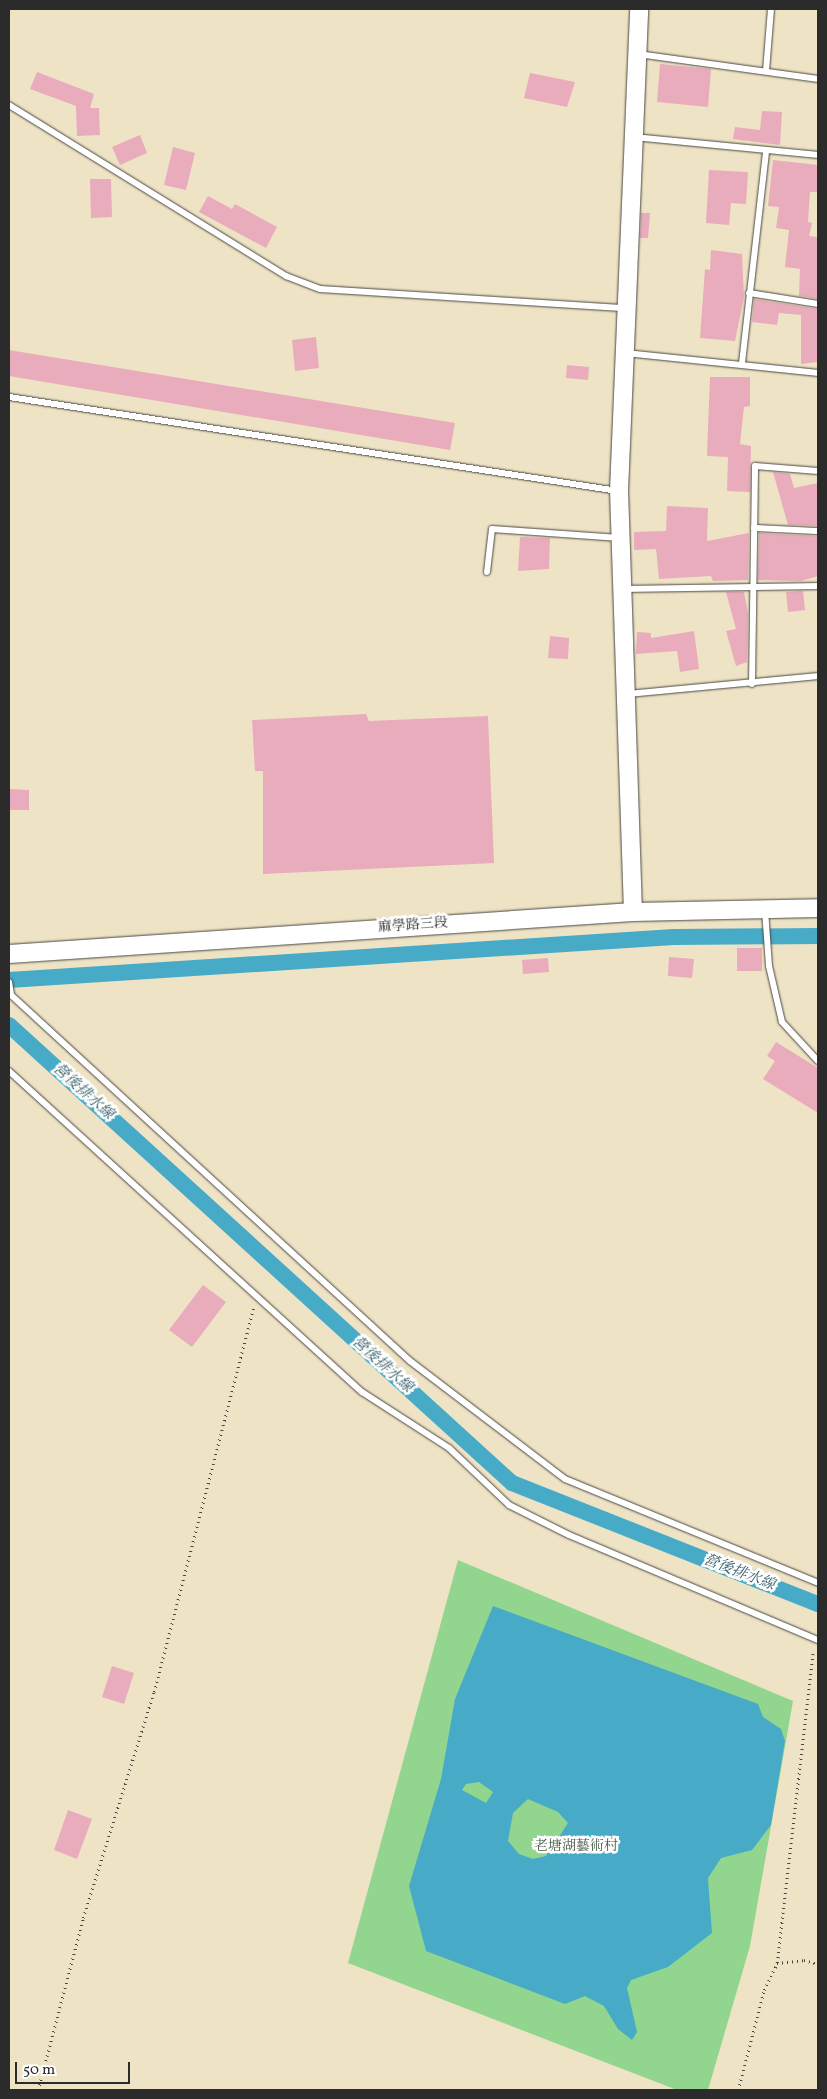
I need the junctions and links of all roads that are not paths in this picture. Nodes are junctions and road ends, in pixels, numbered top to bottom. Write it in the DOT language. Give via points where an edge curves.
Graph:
graph roads {
  1 [pos="639,9"];
  2 [pos="771,9"];
  3 [pos="636,54"];
  4 [pos="766,71"];
  5 [pos="818,79"];
  6 [pos="9,105"];
  7 [pos="633,137"];
  8 [pos="766,151"];
  9 [pos="818,155"];
  10 [pos="749,294"];
  11 [pos="818,304"];
  12 [pos="625,308"];
  13 [pos="623,353"];
  14 [pos="742,363"];
  15 [pos="818,373"];
  16 [pos="9,397"];
  17 [pos="818,471"];
  18 [pos="620,491"];
  19 [pos="754,528"];
  20 [pos="818,530"];
  21 [pos="620,538"];
  22 [pos="487,572"];
  23 [pos="818,586"];
  24 [pos="754,588"];
  25 [pos="622,589"];
  26 [pos="818,676"];
  27 [pos="752,684"];
  28 [pos="626,694"];
  29 [pos="818,908"];
  30 [pos="765,909"];
  31 [pos="632,912"];
  32 [pos="9,954"];
  33 [pos="9,982"];
  34 [pos="818,1061"];
  35 [pos="9,1071"];
  36 [pos="818,1583"];
  37 [pos="816,1639"];
  1 -- 3 [label="street"];
  2 -- 4 [label="lane"];
  3 -- 4 [label="lane"];
  3 -- 7 [label="street"];
  4 -- 5 [label="lane"];
  6 -- 12 [label="lane" via="286,276 320,289"];
  7 -- 8 [label="lane"];
  7 -- 12 [label="street"];
  8 -- 9 [label="lane"];
  8 -- 10 [label="lane"];
  10 -- 11 [label="lane"];
  10 -- 14 [label="lane"];
  12 -- 13 [label="street"];
  13 -- 14 [label="lane"];
  13 -- 18 [label="street"];
  14 -- 15 [label="lane"];
  16 -- 18 [label="lane"];
  17 -- 19 [label="lane" via="755,466"];
  18 -- 21 [label="street"];
  19 -- 20 [label="lane"];
  19 -- 24 [label="lane"];
  21 -- 22 [label="lane" via="492,529"];
  21 -- 25 [label="street"];
  23 -- 24 [label="lane"];
  24 -- 25 [label="lane"];
  24 -- 27 [label="lane"];
  25 -- 28 [label="street"];
  26 -- 27 [label="lane"];
  27 -- 28 [label="lane"];
  28 -- 31 [label="street"];
  29 -- 30 [label="street, 麻學路三段"];
  30 -- 31 [label="street, 麻學路三段"];
  30 -- 34 [label="lane" via="769,966 782,1022"];
  31 -- 32 [label="street, 麻學路三段"];
  33 -- 36 [label="lane" via="11,995 410,1361 565,1479"];
  35 -- 37 [label="lane" via="257,1293 362,1392 449,1448 509,1505 569,1535"];
}
